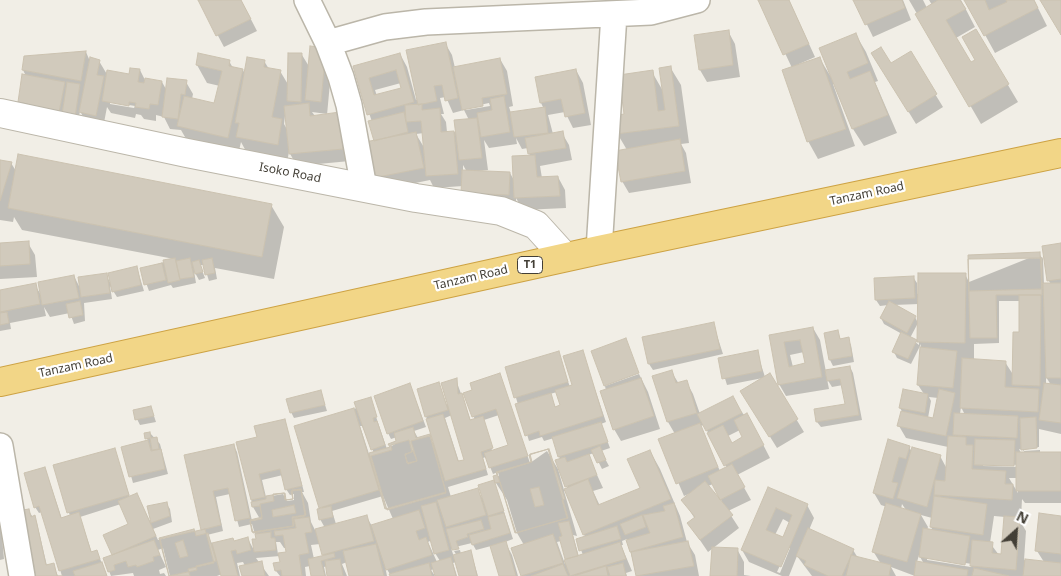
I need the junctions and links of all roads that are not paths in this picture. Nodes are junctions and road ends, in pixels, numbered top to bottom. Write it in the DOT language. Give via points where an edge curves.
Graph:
graph roads {
  1 [pos="307,0"];
  2 [pos="559,0"];
  3 [pos="697,0"];
  4 [pos="614,14"];
  5 [pos="541,18"];
  6 [pos="328,43"];
  7 [pos="0,113"];
  8 [pos="1061,153"];
  9 [pos="364,188"];
  10 [pos="599,250"];
  11 [pos="565,258"];
  12 [pos="0,382"];
  13 [pos="0,446"];
  14 [pos="22,576"];
  1 -- 6 [label="street"];
  2 -- 5 [label="street"];
  3 -- 4 [label="street" via="651,12"];
  4 -- 5 [label="street"];
  4 -- 10 [label="street"];
  5 -- 6 [label="street" via="426,22 385,27"];
  6 -- 9 [label="street" via="349,104"];
  7 -- 9 [label="street, Isoko Road"];
  8 -- 10 [label="highway, Tanzam Road / T1"];
  9 -- 11 [label="street, Isoko Road" via="501,211 536,225"];
  10 -- 11 [label="highway, Tanzam Road / T1"];
  11 -- 12 [label="highway, Tanzam Road / T1"];
  13 -- 14 [label="street"];
}
